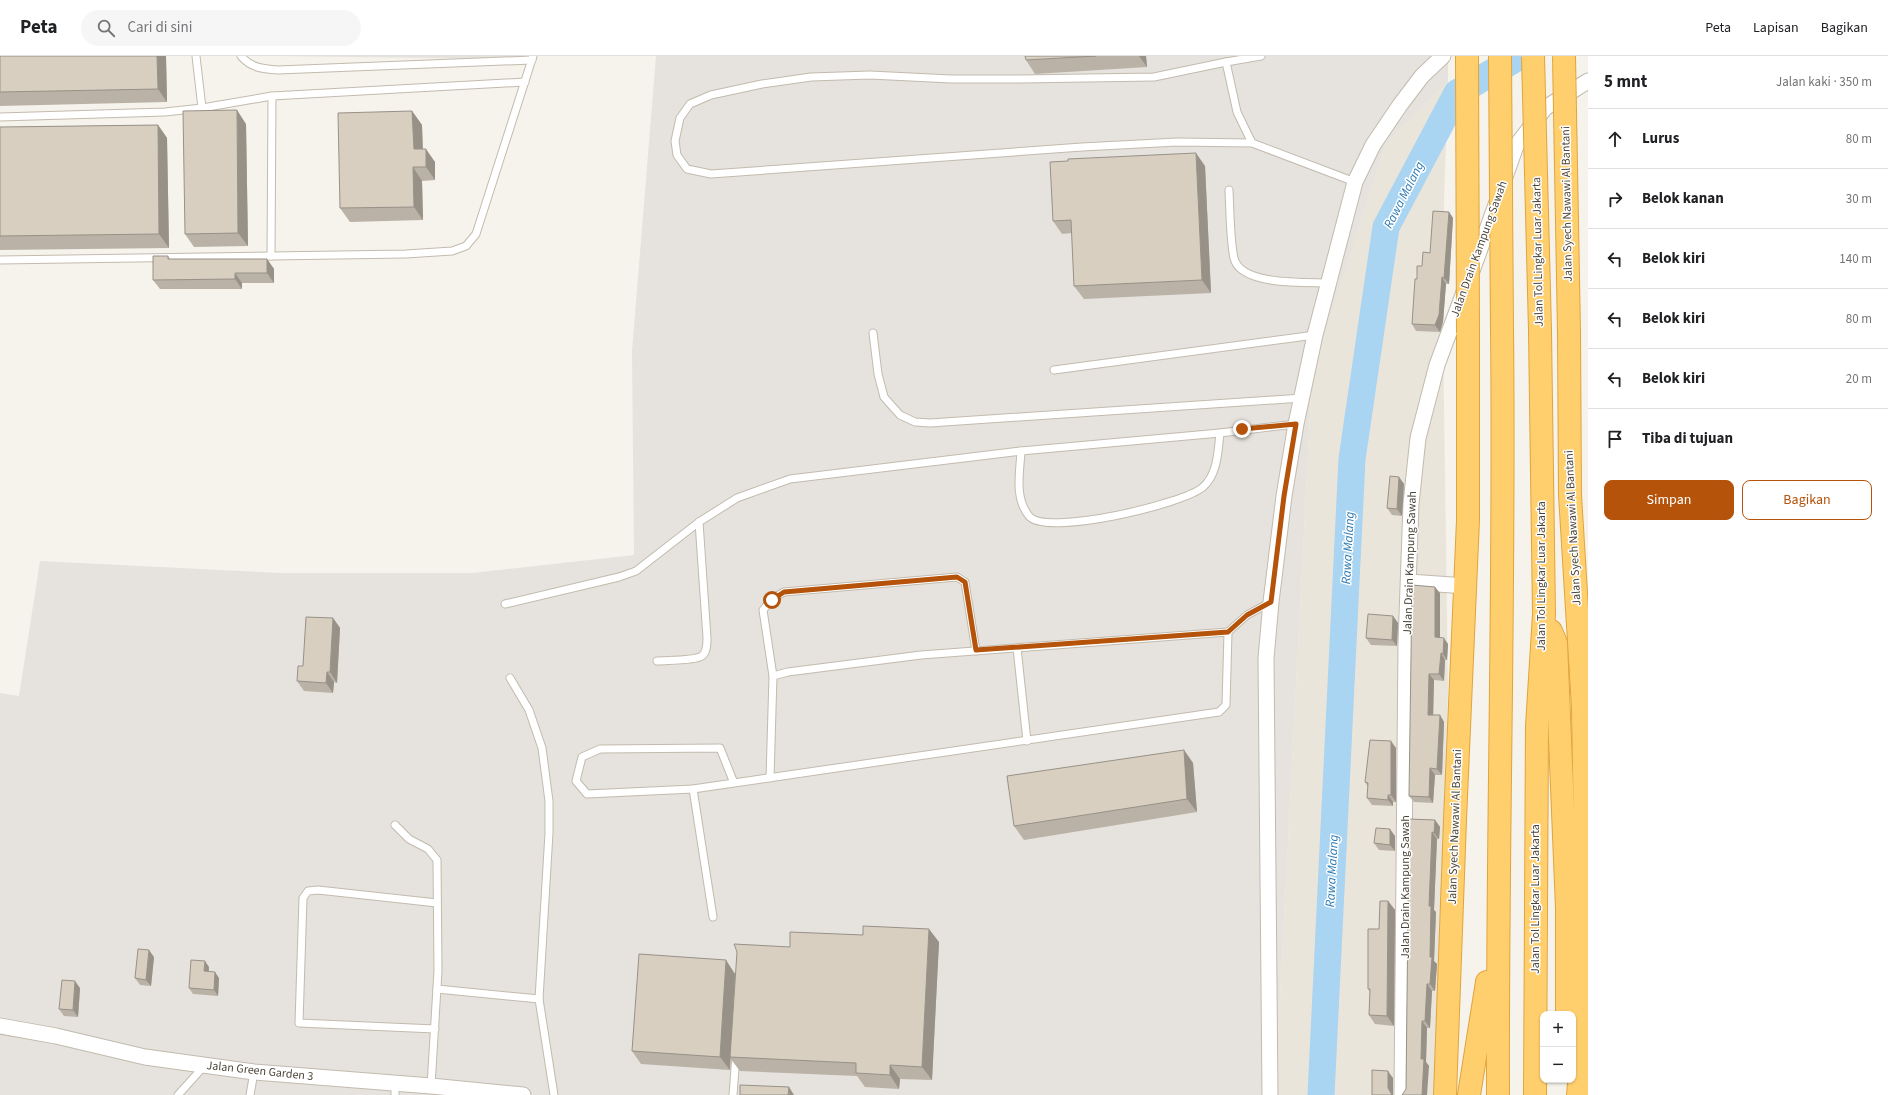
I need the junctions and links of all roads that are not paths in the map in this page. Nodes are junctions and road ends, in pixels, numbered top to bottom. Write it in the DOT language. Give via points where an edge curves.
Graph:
graph roads {
  1 [pos="196,56"];
  2 [pos="240,56"];
  3 [pos="1261,56"];
  4 [pos="1443,56"];
  5 [pos="1467,56"];
  6 [pos="1500,56"];
  7 [pos="1533,56"];
  8 [pos="1564,56"];
  9 [pos="532,58"];
  10 [pos="1226,62"];
  11 [pos="1588,81"];
  12 [pos="525,82"];
  13 [pos="272,96"];
  14 [pos="202,108"];
  15 [pos="0,118"];
  16 [pos="1252,143"];
  17 [pos="1355,182"];
  18 [pos="1229,190"];
  19 [pos="271,256"];
  20 [pos="0,260"];
  21 [pos="1329,283"];
  22 [pos="873,332"];
  23 [pos="1315,335"];
  24 [pos="1054,370"];
  25 [pos="1302,398"];
  26 [pos="1296,424"];
  27 [pos="1220,433"];
  28 [pos="1021,451"];
  29 [pos="699,522"];
  30 [pos="1409,582"];
  31 [pos="1466,586"];
  32 [pos="1271,602"];
  33 [pos="504,604"];
  34 [pos="1544,614"];
  35 [pos="1228,632"];
  36 [pos="1017,648"];
  37 [pos="976,650"];
  38 [pos="657,661"];
  39 [pos="773,676"];
  40 [pos="510,678"];
  41 [pos="1586,706"];
  42 [pos="1027,741"];
  43 [pos="770,778"];
  44 [pos="734,783"];
  45 [pos="692,789"];
  46 [pos="396,825"];
  47 [pos="437,903"];
  48 [pos="1497,914"];
  49 [pos="713,917"];
  50 [pos="1588,949"];
  51 [pos="437,989"];
  52 [pos="539,999"];
  53 [pos="1567,1011"];
  54 [pos="0,1026"];
  55 [pos="435,1029"];
  56 [pos="737,1050"];
  57 [pos="205,1065"];
  58 [pos="254,1072"];
  59 [pos="1575,1083"];
  60 [pos="431,1086"];
  61 [pos="395,1089"];
  62 [pos="501,1094"];
  63 [pos="178,1095"];
  64 [pos="250,1095"];
  65 [pos="523,1095"];
  66 [pos="554,1095"];
  67 [pos="733,1095"];
  68 [pos="1270,1095"];
  69 [pos="1402,1095"];
  70 [pos="1445,1095"];
  71 [pos="1469,1095"];
  72 [pos="1498,1095"];
  73 [pos="1535,1095"];
  74 [pos="1578,1095"];
  1 -- 14 [label="lane"];
  2 -- 9 [label="lane" via="249,64 261,69 278,70"];
  3 -- 10 [label="lane"];
  4 -- 17 [label="street" via="1422,76 1400,105 1373,145"];
  5 -- 31 [label="highway, Jalan Syech Nawawi Al Bantani, bridge"];
  6 -- 48 [label="highway, bridge" via="1503,459"];
  7 -- 34 [label="highway, Jalan Tol Lingkar Luar Jakarta, bridge"];
  8 -- 41 [label="highway, Jalan Syech Nawawi Al Bantani, bridge" via="1570,495"];
  9 -- 12 [label="lane"];
  10 -- 16 [label="lane" via="1237,112"];
  10 -- 16 [label="lane" via="1154,77 951,79 870,75 811,77 762,84 711,95 690,104 680,118 675,141 677,155 687,169 710,174 1177,142"];
  11 -- 30 [label="street, Jalan Drain Kampung Sawah" via="1545,108 1516,146 1437,365 1418,438"];
  12 -- 13 [label="lane"];
  12 -- 19 [label="lane" via="476,234 466,246 452,251 406,254"];
  13 -- 14 [label="lane"];
  13 -- 19 [label="lane"];
  14 -- 15 [label="lane" via="165,112"];
  16 -- 17 [label="lane"];
  17 -- 21 [label="street"];
  18 -- 21 [label="lane" via="1234,259 1246,274 1265,280"];
  19 -- 20 [label="lane"];
  21 -- 23 [label="street"];
  22 -- 25 [label="lane" via="878,374 884,397 900,415 915,422"];
  23 -- 24 [label="lane"];
  23 -- 25 [label="street"];
  25 -- 26 [label="street"];
  26 -- 27 [label="lane"];
  26 -- 32 [label="street"];
  27 -- 28 [label="lane"];
  27 -- 28 [label="lane" via="1213,472 1204,487 1152,508 1069,522 1043,523 1029,517 1019,498"];
  28 -- 29 [label="lane" via="790,479 737,498"];
  29 -- 33 [label="lane" via="636,571"];
  29 -- 38 [label="lane" via="706,649 696,658"];
  30 -- 31 [label="street"];
  30 -- 69 [label="street, Jalan Drain Kampung Sawah" via="1406,643"];
  31 -- 70 [label="highway, Jalan Syech Nawawi Al Bantani"];
  32 -- 35 [label="lane" via="1247,615"];
  32 -- 68 [label="street" via="1266,658"];
  34 -- 53 [label="highway" via="1556,642 1567,908"];
  34 -- 73 [label="highway, Jalan Tol Lingkar Luar Jakarta" via="1537,726"];
  35 -- 36 [label="lane"];
  35 -- 42 [label="lane" via="1226,706 1219,712"];
  36 -- 37 [label="lane"];
  36 -- 42 [label="lane"];
  37 -- 39 [label="lane" via="788,672"];
  37 -- 39 [label="lane" via="965,582 957,577 784,592 772,600 764,610"];
  39 -- 43 [label="lane"];
  40 -- 52 [label="lane" via="529,710 542,748 549,801"];
  41 -- 50 [label="highway, Jalan Syech Nawawi Al Bantani"];
  42 -- 43 [label="lane"];
  43 -- 44 [label="lane"];
  44 -- 45 [label="lane"];
  44 -- 45 [label="lane" via="720,748 600,749 582,757 576,781 587,794"];
  45 -- 49 [label="lane"];
  46 -- 47 [label="lane" via="409,839 428,849 437,860"];
  47 -- 51 [label="lane"];
  47 -- 55 [label="lane" via="308,891 303,898 299,1022"];
  48 -- 71 [label="highway"];
  48 -- 72 [label="highway"];
  50 -- 74 [label="highway, Jalan Syech Nawawi Al Bantani"];
  51 -- 52 [label="lane"];
  51 -- 55 [label="lane"];
  52 -- 66 [label="lane"];
  54 -- 57 [label="street, Jalan Green Garden 3" via="146,1057"];
  55 -- 60 [label="lane"];
  56 -- 67 [label="lane"];
  57 -- 58 [label="street, Jalan Green Garden 3"];
  57 -- 63 [label="lane"];
  58 -- 61 [label="street, Jalan Green Garden 3"];
  58 -- 64 [label="lane"];
  59 -- 74 [label="highway"];
  60 -- 61 [label="street, Jalan Green Garden 3"];
  60 -- 62 [label="street, Jalan Green Garden 3"];
  62 -- 65 [label="street, Jalan Green Garden 3"];
}
